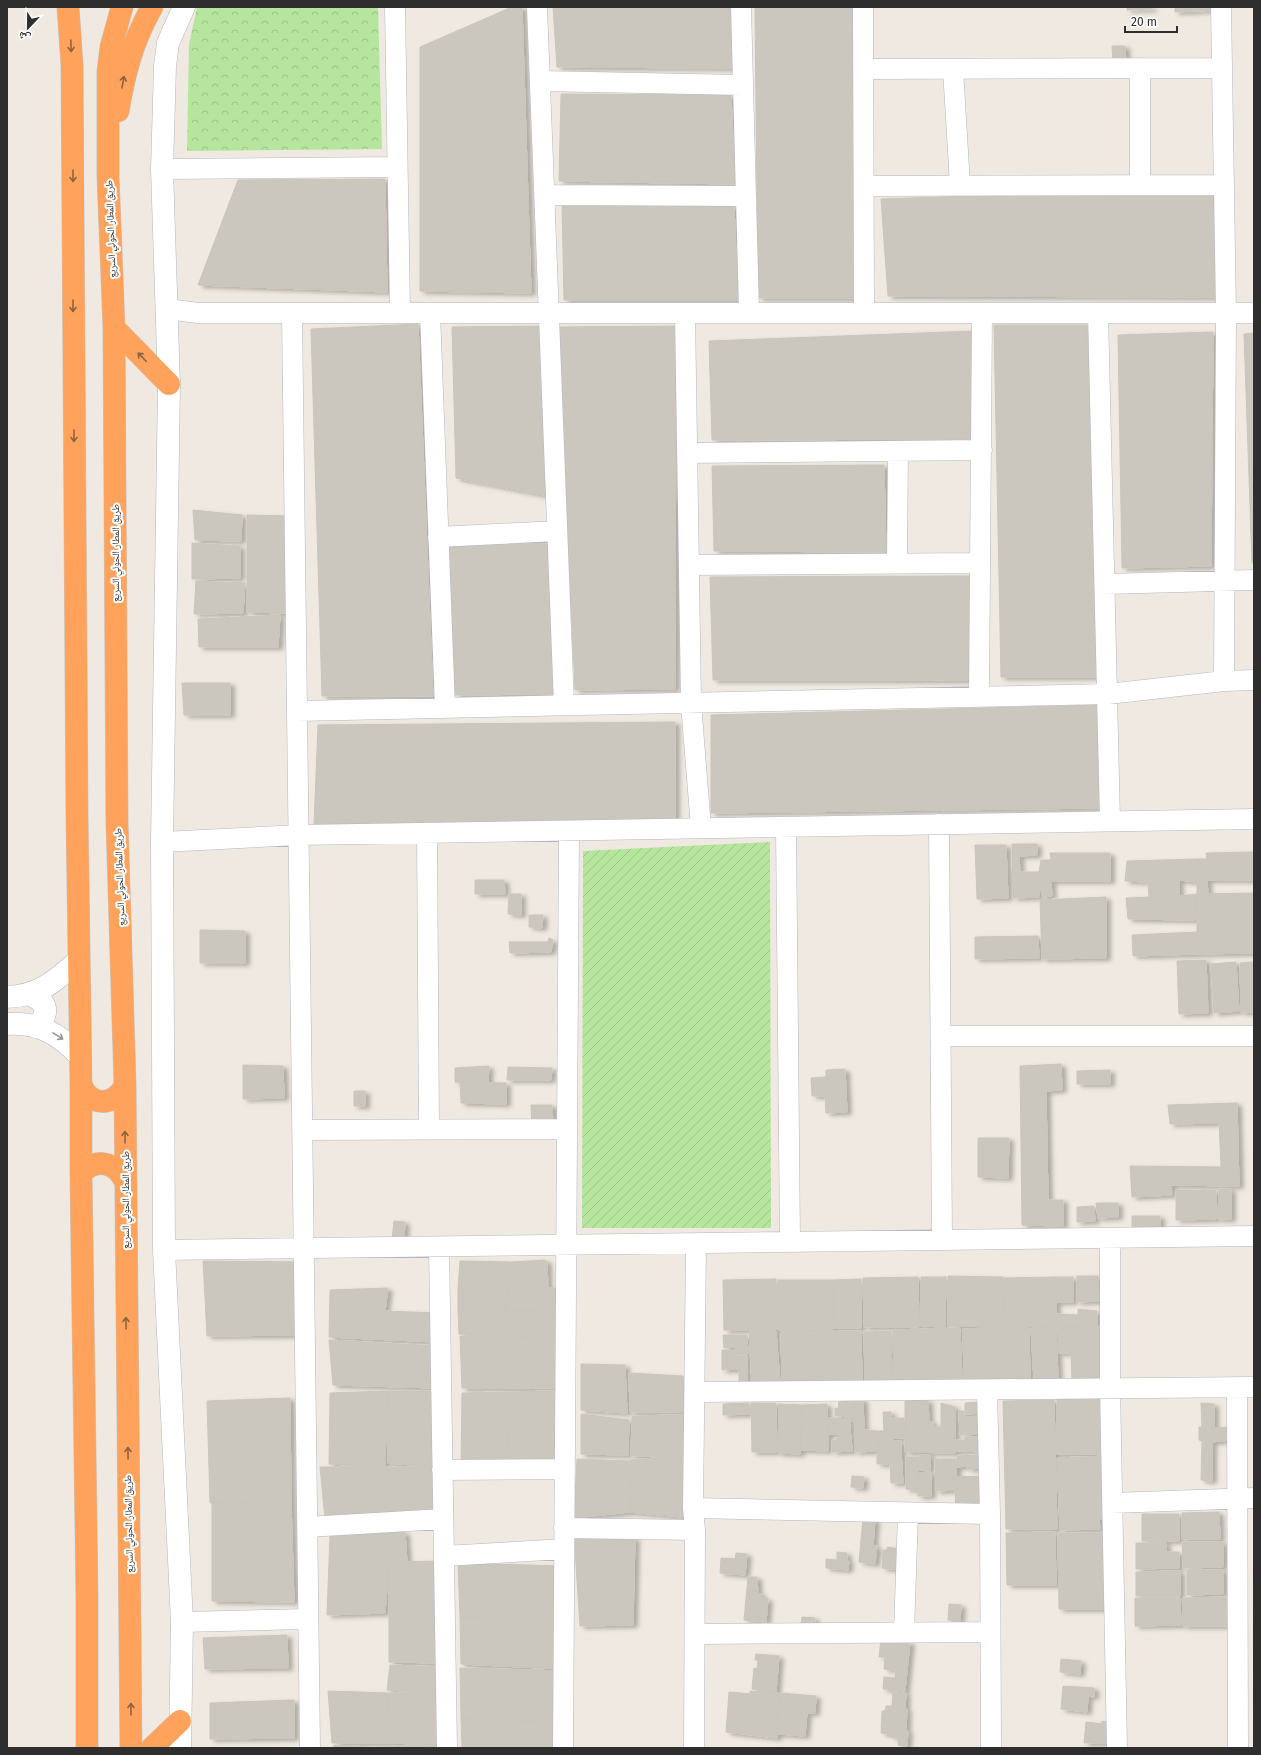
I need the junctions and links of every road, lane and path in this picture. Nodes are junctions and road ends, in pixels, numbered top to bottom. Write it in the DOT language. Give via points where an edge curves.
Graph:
graph roads {
  1 [pos="68,7"];
  2 [pos="122,7"];
  3 [pos="152,7"];
  4 [pos="184,7"];
  5 [pos="395,7"];
  6 [pos="537,7"];
  7 [pos="741,7"];
  8 [pos="863,7"];
  9 [pos="1221,7"];
  10 [pos="1140,68"];
  11 [pos="1222,68"];
  12 [pos="864,69"];
  13 [pos="953,69"];
  14 [pos="540,81"];
  15 [pos="742,85"];
  16 [pos="397,167"];
  17 [pos="162,169"];
  18 [pos="108,176"];
  19 [pos="1224,184"];
  20 [pos="960,185"];
  21 [pos="1140,185"];
  22 [pos="864,186"];
  23 [pos="544,195"];
  24 [pos="746,196"];
  25 [pos="167,309"];
  26 [pos="400,312"];
  27 [pos="430,312"];
  28 [pos="549,312"];
  29 [pos="749,312"];
  30 [pos="292,313"];
  31 [pos="685,313"];
  32 [pos="864,313"];
  33 [pos="982,313"];
  34 [pos="1098,313"];
  35 [pos="1226,313"];
  36 [pos="1254,313"];
  37 [pos="114,328"];
  38 [pos="169,384"];
  39 [pos="982,450"];
  40 [pos="898,451"];
  41 [pos="688,453"];
  42 [pos="557,531"];
  43 [pos="438,537"];
  44 [pos="980,563"];
  45 [pos="897,564"];
  46 [pos="689,565"];
  47 [pos="1254,580"];
  48 [pos="1225,581"];
  49 [pos="1105,584"];
  50 [pos="1254,680"];
  51 [pos="1224,681"];
  52 [pos="1108,694"];
  53 [pos="980,696"];
  54 [pos="691,702"];
  55 [pos="564,705"];
  56 [pos="445,708"];
  57 [pos="297,711"];
  58 [pos="1254,819"];
  59 [pos="1110,821"];
  60 [pos="939,824"];
  61 [pos="786,827"];
  62 [pos="701,828"];
  63 [pos="569,831"];
  64 [pos="427,833"];
  65 [pos="298,836"];
  66 [pos="162,842"];
  67 [pos="78,961"];
  68 [pos="30,994"];
  69 [pos="7,997"];
  70 [pos="7,1024"];
  71 [pos="36,1027"];
  72 [pos="941,1036"];
  73 [pos="1254,1036"];
  74 [pos="80,1056"];
  75 [pos="82,1084"];
  76 [pos="125,1084"];
  77 [pos="567,1129"];
  78 [pos="302,1130"];
  79 [pos="429,1130"];
  80 [pos="81,1174"];
  81 [pos="125,1181"];
  82 [pos="1254,1236"];
  83 [pos="1110,1238"];
  84 [pos="942,1240"];
  85 [pos="790,1242"];
  86 [pos="696,1244"];
  87 [pos="566,1245"];
  88 [pos="439,1247"];
  89 [pos="304,1249"];
  90 [pos="164,1250"];
  91 [pos="1246,1387"];
  92 [pos="1110,1388"];
  93 [pos="986,1390"];
  94 [pos="696,1392"];
  95 [pos="565,1469"];
  96 [pos="442,1470"];
  97 [pos="1246,1499"];
  98 [pos="1112,1503"];
  99 [pos="693,1508"];
  100 [pos="908,1512"];
  101 [pos="990,1514"];
  102 [pos="443,1519"];
  103 [pos="307,1527"];
  104 [pos="564,1528"];
  105 [pos="695,1530"];
  106 [pos="564,1549"];
  107 [pos="444,1556"];
  108 [pos="308,1619"];
  109 [pos="182,1622"];
  110 [pos="990,1632"];
  111 [pos="904,1633"];
  112 [pos="695,1634"];
  113 [pos="180,1721"];
  114 [pos="87,1748"];
  115 [pos="132,1748"];
  116 [pos="152,1748"];
  117 [pos="180,1748"];
  118 [pos="310,1748"];
  119 [pos="447,1748"];
  120 [pos="563,1748"];
  121 [pos="694,1748"];
  122 [pos="991,1748"];
  123 [pos="1117,1748"];
  124 [pos="1238,1748"];
  1 -- 67 [label="highway, one-way" via="72,73 76,808 80,938"];
  2 -- 18 [label="highway, طريق المطار الحولي السريع" via="111,47 108,72"];
  18 -- 3 [label="highway, one-way" via="125,71 132,47"];
  4 -- 17 [label="street" via="168,43"];
  5 -- 16 [label="street"];
  6 -- 14 [label="street"];
  7 -- 15 [label="street"];
  8 -- 12 [label="street"];
  9 -- 11 [label="street"];
  10 -- 11 [label="street"];
  10 -- 13 [label="street"];
  10 -- 21 [label="street"];
  11 -- 19 [label="street"];
  12 -- 13 [label="street"];
  12 -- 22 [label="street"];
  13 -- 20 [label="street"];
  14 -- 15 [label="street"];
  14 -- 23 [label="street"];
  15 -- 24 [label="street"];
  16 -- 17 [label="street"];
  16 -- 26 [label="street"];
  17 -- 25 [label="street"];
  18 -- 37 [label="highway, طريق المطار الحولي السريع"];
  19 -- 21 [label="street"];
  19 -- 35 [label="street"];
  20 -- 21 [label="street"];
  20 -- 22 [label="street"];
  22 -- 32 [label="street"];
  23 -- 24 [label="street"];
  23 -- 28 [label="street"];
  24 -- 29 [label="street"];
  25 -- 30 [label="street" via="198,312"];
  25 -- 38 [label="street"];
  26 -- 27 [label="street"];
  26 -- 30 [label="street"];
  27 -- 28 [label="street"];
  27 -- 43 [label="street"];
  28 -- 31 [label="street"];
  28 -- 42 [label="street"];
  29 -- 31 [label="street"];
  29 -- 32 [label="street"];
  30 -- 57 [label="street"];
  31 -- 41 [label="street"];
  32 -- 33 [label="street"];
  33 -- 34 [label="street"];
  33 -- 39 [label="street"];
  34 -- 35 [label="street"];
  34 -- 49 [label="street"];
  35 -- 36 [label="street"];
  35 -- 48 [label="street"];
  38 -- 37 [label="highway, one-way"];
  37 -- 76 [label="highway, طريق المطار الحولي السريع" via="117,822"];
  38 -- 66 [label="street"];
  39 -- 40 [label="street"];
  39 -- 44 [label="street"];
  40 -- 41 [label="street"];
  40 -- 45 [label="street"];
  41 -- 46 [label="street"];
  42 -- 43 [label="street"];
  42 -- 55 [label="street"];
  43 -- 56 [label="street"];
  44 -- 45 [label="street"];
  44 -- 53 [label="street"];
  45 -- 46 [label="street"];
  46 -- 54 [label="street"];
  47 -- 48 [label="street"];
  48 -- 49 [label="street"];
  48 -- 51 [label="street"];
  49 -- 52 [label="street"];
  50 -- 51 [label="street"];
  51 -- 52 [label="street"];
  52 -- 53 [label="street"];
  52 -- 59 [label="street"];
  53 -- 54 [label="street"];
  54 -- 55 [label="street"];
  54 -- 62 [label="street"];
  55 -- 56 [label="street"];
  56 -- 57 [label="street"];
  57 -- 65 [label="street"];
  58 -- 59 [label="street"];
  59 -- 60 [label="street"];
  60 -- 61 [label="street"];
  60 -- 72 [label="street"];
  61 -- 62 [label="street"];
  61 -- 85 [label="street"];
  62 -- 63 [label="street"];
  63 -- 64 [label="street"];
  63 -- 77 [label="street"];
  64 -- 65 [label="street"];
  64 -- 79 [label="street"];
  65 -- 66 [label="street"];
  65 -- 78 [label="street"];
  66 -- 90 [label="street"];
  67 -- 68 [label="street" via="54,982"];
  67 -- 74 [label="highway"];
  68 -- 69 [label="street"];
  68 -- 71 [label="street" via="44,1004 46,1013 43,1021"];
  70 -- 71 [label="street"];
  71 -- 74 [label="street, one-way" via="56,1034"];
  72 -- 73 [label="street"];
  72 -- 84 [label="street"];
  74 -- 75 [label="highway"];
  75 -- 76 [label="highway" via="88,1095 99,1101 112,1099 122,1091"];
  75 -- 80 [label="highway"];
  81 -- 76 [label="highway, طريق المطار الحولي السريع, one-way"];
  77 -- 79 [label="street"];
  77 -- 87 [label="street"];
  78 -- 79 [label="street"];
  78 -- 89 [label="street"];
  80 -- 81 [label="highway" via="92,1165 105,1163 118,1170"];
  80 -- 114 [label="highway"];
  115 -- 81 [label="highway, طريق المطار الحولي السريع, one-way"];
  82 -- 83 [label="street"];
  83 -- 84 [label="street"];
  83 -- 92 [label="street"];
  84 -- 85 [label="street"];
  85 -- 86 [label="street"];
  86 -- 87 [label="street"];
  86 -- 94 [label="street"];
  87 -- 88 [label="street"];
  87 -- 95 [label="street"];
  88 -- 89 [label="street"];
  88 -- 96 [label="street"];
  89 -- 90 [label="street"];
  89 -- 103 [label="street"];
  90 -- 109 [label="street"];
  91 -- 92 [label="street"];
  91 -- 97 [label="street"];
  92 -- 93 [label="street"];
  92 -- 98 [label="street"];
  93 -- 94 [label="street"];
  93 -- 101 [label="street"];
  94 -- 99 [label="street"];
  95 -- 96 [label="street"];
  95 -- 104 [label="street"];
  96 -- 102 [label="street"];
  97 -- 98 [label="street"];
  97 -- 124 [label="street"];
  98 -- 123 [label="street"];
  99 -- 100 [label="street"];
  99 -- 105 [label="street"];
  100 -- 101 [label="street"];
  100 -- 111 [label="street"];
  101 -- 110 [label="street"];
  102 -- 103 [label="street"];
  102 -- 107 [label="street"];
  103 -- 108 [label="street"];
  104 -- 105 [label="street"];
  104 -- 106 [label="street"];
  105 -- 112 [label="street"];
  106 -- 107 [label="street"];
  106 -- 120 [label="street"];
  107 -- 119 [label="street"];
  108 -- 109 [label="street"];
  108 -- 118 [label="street"];
  109 -- 113 [label="street"];
  110 -- 111 [label="street"];
  110 -- 122 [label="street"];
  111 -- 112 [label="street"];
  112 -- 121 [label="street"];
  113 -- 116 [label="highway"];
  113 -- 117 [label="street"];
}
